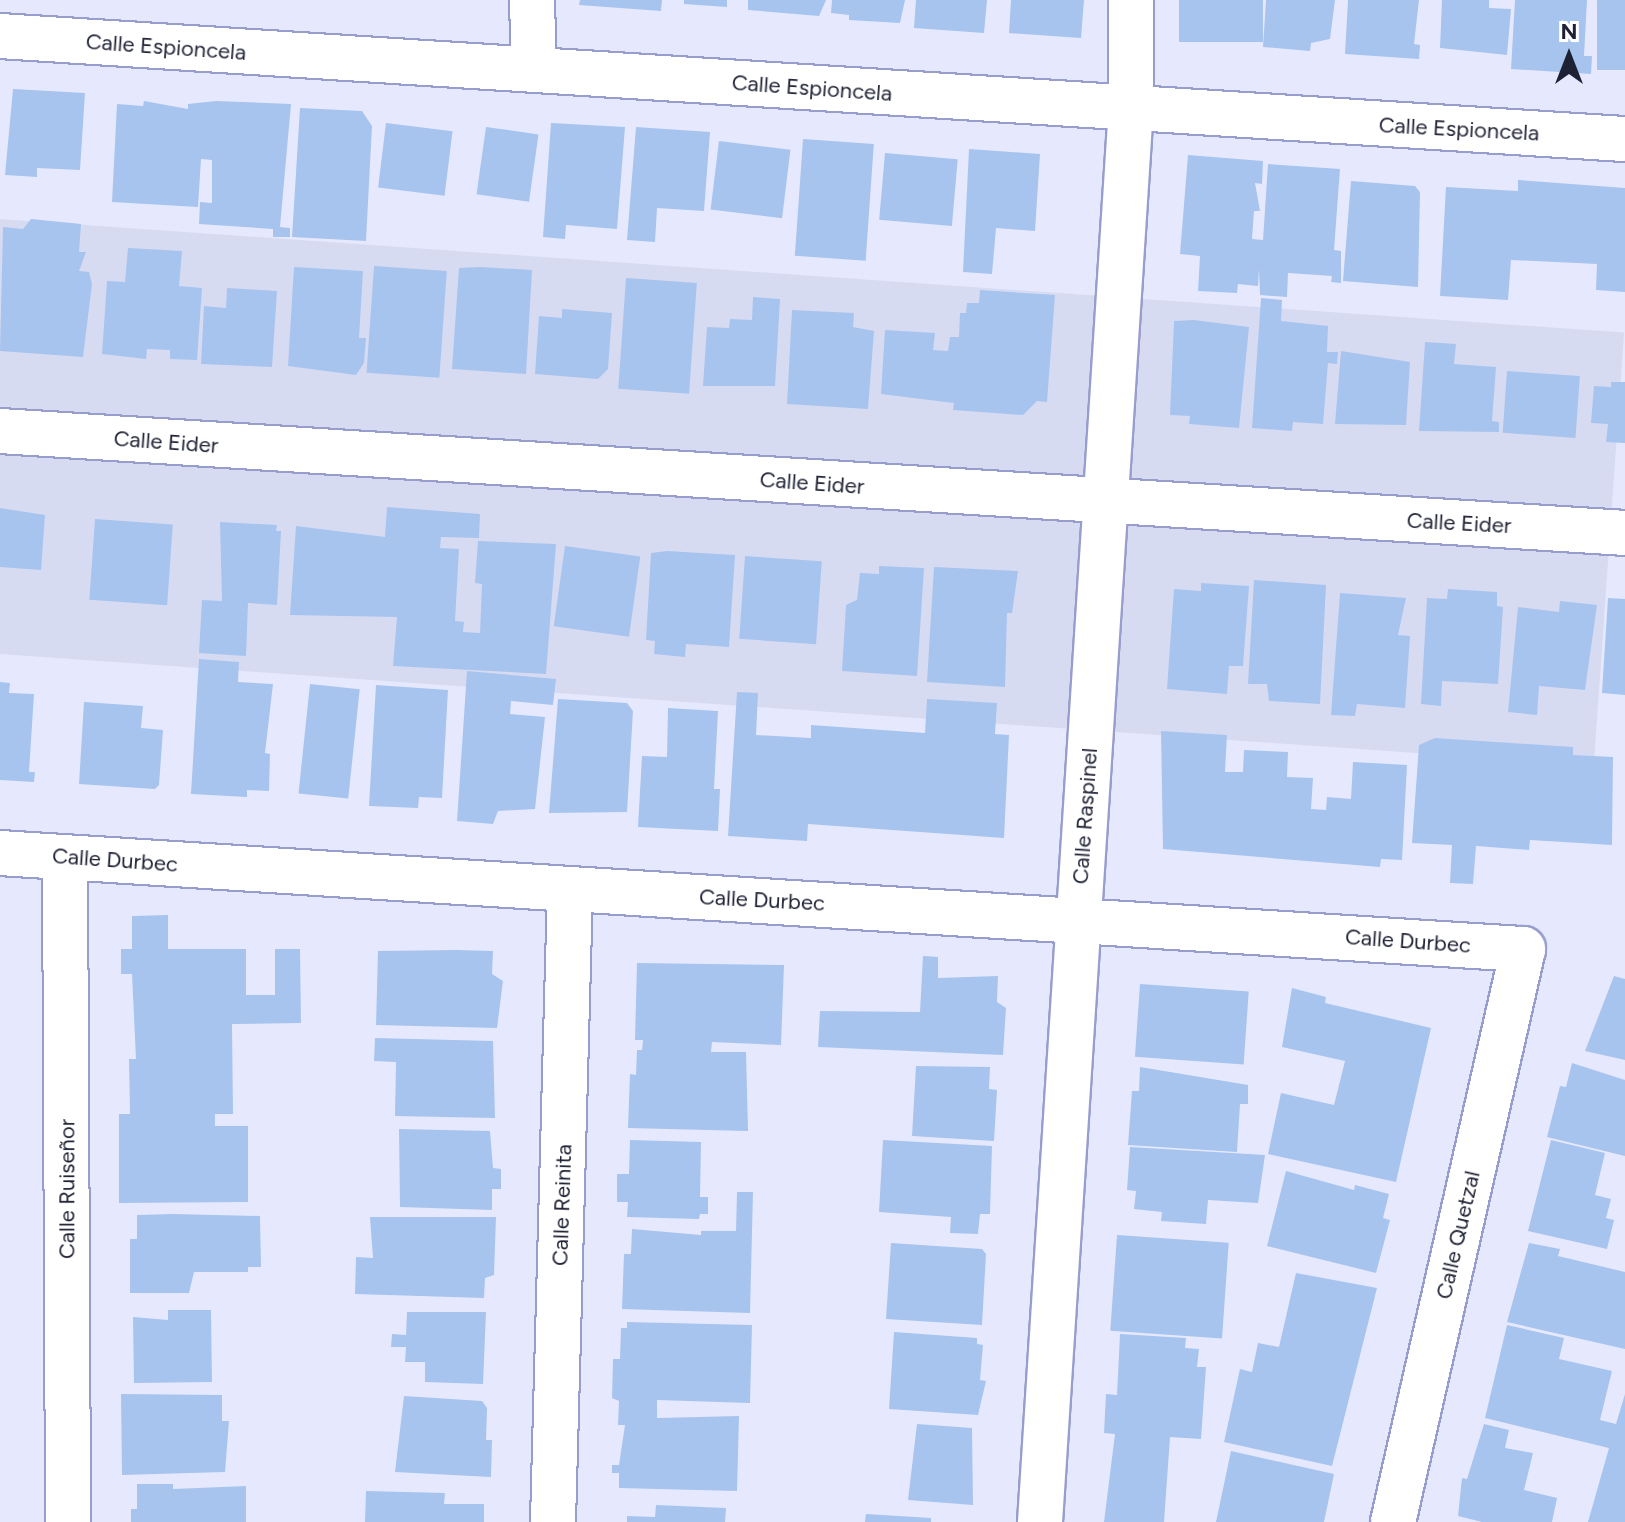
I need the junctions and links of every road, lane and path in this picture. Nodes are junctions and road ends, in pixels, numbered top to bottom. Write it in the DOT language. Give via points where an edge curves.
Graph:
graph roads {
  1 [pos="532,0"];
  2 [pos="1131,0"];
  3 [pos="0,36"];
  4 [pos="534,70"];
  5 [pos="1131,109"];
  6 [pos="1625,139"];
  7 [pos="0,431"];
  8 [pos="1106,502"];
  9 [pos="1625,533"];
  10 [pos="0,853"];
  11 [pos="65,857"];
  12 [pos="570,889"];
  13 [pos="1078,919"];
  14 [pos="1523,949"];
  15 [pos="68,1522"];
  16 [pos="553,1522"];
  17 [pos="1040,1522"];
  18 [pos="1393,1522"];
  1 -- 4 [label="street"];
  2 -- 5 [label="street, Calle Raspinel"];
  3 -- 4 [label="street, Calle Espioncela"];
  4 -- 5 [label="street, Calle Espioncela"];
  5 -- 6 [label="street, Calle Espioncela"];
  5 -- 8 [label="street, Calle Raspinel"];
  7 -- 8 [label="street, Calle Eider"];
  8 -- 9 [label="street, Calle Eider"];
  8 -- 13 [label="street, Calle Raspinel"];
  10 -- 11 [label="street, Calle Durbec"];
  11 -- 12 [label="street, Calle Durbec"];
  11 -- 15 [label="street, Calle Ruiseñor"];
  12 -- 13 [label="street, Calle Durbec"];
  12 -- 16 [label="street, Calle Reinita"];
  13 -- 14 [label="street, Calle Durbec"];
  13 -- 17 [label="street, Calle Raspinel"];
  14 -- 18 [label="street, Calle Quetzal"];
}
